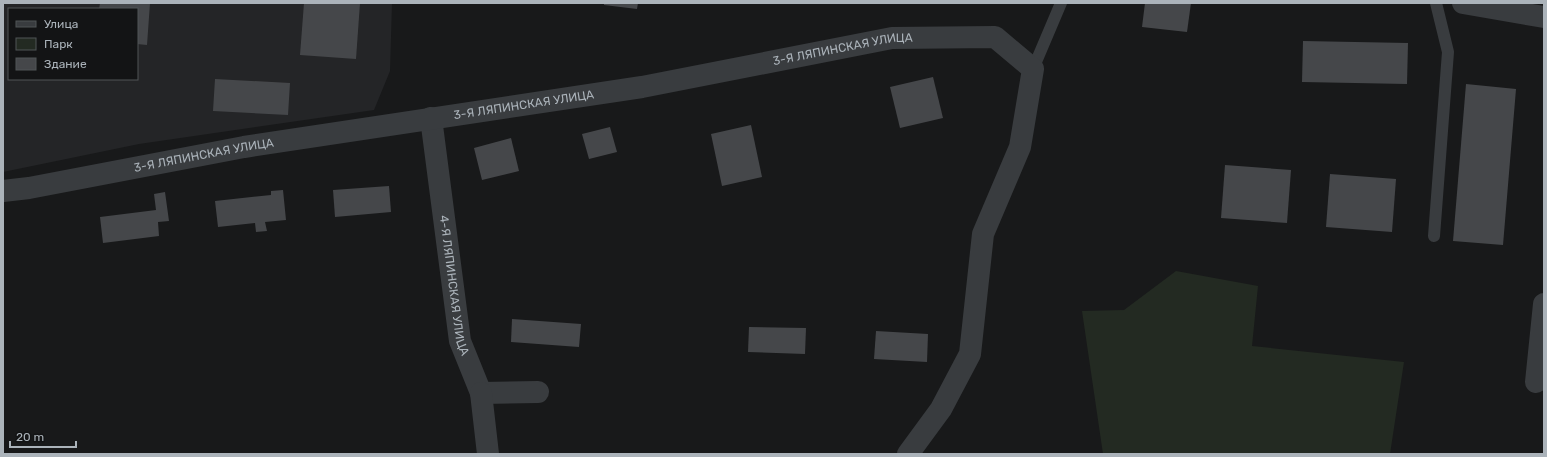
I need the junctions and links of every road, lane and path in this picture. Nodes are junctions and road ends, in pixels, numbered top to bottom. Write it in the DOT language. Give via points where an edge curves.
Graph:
graph roads {
  1 [pos="1061,3"];
  2 [pos="1436,3"];
  3 [pos="1463,3"];
  4 [pos="1544,17"];
  5 [pos="1033,69"];
  6 [pos="432,118"];
  7 [pos="3,191"];
  8 [pos="1434,236"];
  9 [pos="1544,304"];
  10 [pos="1536,382"];
  11 [pos="538,392"];
  12 [pos="481,393"];
  13 [pos="488,454"];
  14 [pos="908,454"];
  1 -- 5 [label="lane"];
  2 -- 8 [label="lane" via="1448,52"];
  3 -- 4 [label="street"];
  5 -- 6 [label="street, 3-Я ЛЯПИНСКАЯ УЛИЦА" via="995,37 892,38 642,87"];
  5 -- 14 [label="street" via="1020,147 983,234 970,354 941,409"];
  6 -- 7 [label="street, 3-Я ЛЯПИНСКАЯ УЛИЦА" via="244,147"];
  6 -- 12 [label="street, 4-Я ЛЯПИНСКАЯ УЛИЦА" via="460,341"];
  9 -- 10 [label="street"];
  11 -- 12 [label="street"];
  12 -- 13 [label="street, 4-Я ЛЯПИНСКАЯ УЛИЦА"];
}
